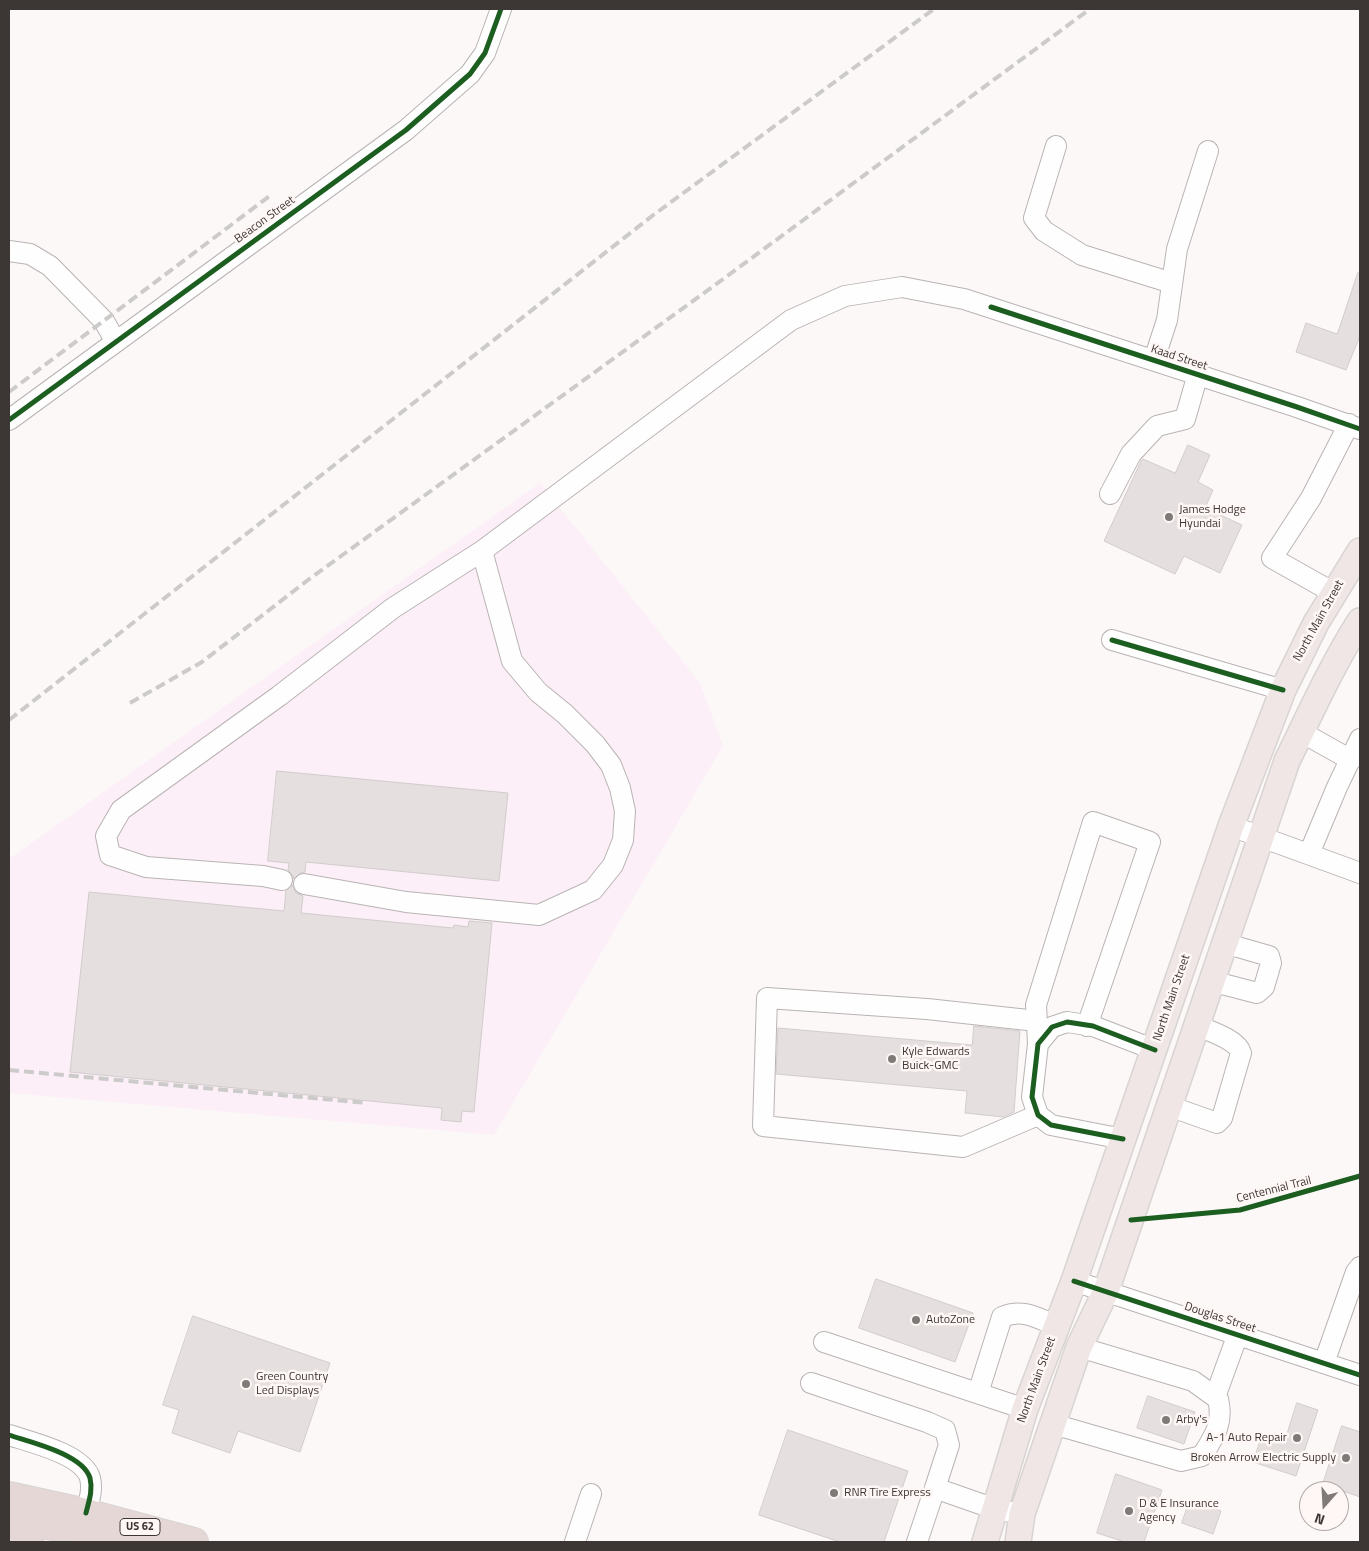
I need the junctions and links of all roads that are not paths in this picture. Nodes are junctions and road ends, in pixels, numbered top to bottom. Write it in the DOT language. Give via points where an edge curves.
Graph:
graph roads {
  1 [pos="501,9"];
  2 [pos="1056,146"];
  3 [pos="1208,152"];
  4 [pos="9,251"];
  5 [pos="1172,284"];
  6 [pos="116,342"];
  7 [pos="1154,360"];
  8 [pos="1198,374"];
  9 [pos="9,420"];
  10 [pos="1354,426"];
  11 [pos="1110,494"];
  12 [pos="482,551"];
  13 [pos="1360,552"];
  14 [pos="1334,592"];
  15 [pos="1357,632"];
  16 [pos="1112,640"];
  17 [pos="1283,690"];
  18 [pos="1301,732"];
  19 [pos="1360,739"];
  20 [pos="1350,760"];
  21 [pos="1231,826"];
  22 [pos="1260,836"];
  23 [pos="1309,854"];
  24 [pos="1360,873"];
  25 [pos="282,880"];
  26 [pos="304,884"];
  27 [pos="1224,943"];
  28 [pos="1211,982"];
  29 [pos="1037,1021"];
  30 [pos="1196,1025"];
  31 [pos="1087,1026"];
  32 [pos="1038,1044"];
  33 [pos="1154,1050"];
  34 [pos="1169,1106"];
  35 [pos="1038,1115"];
  36 [pos="1123,1138"];
  37 [pos="1360,1267"];
  38 [pos="1074,1281"];
  39 [pos="1106,1291"];
  40 [pos="1057,1326"];
  41 [pos="1238,1334"];
  42 [pos="824,1342"];
  43 [pos="1079,1347"];
  44 [pos="1324,1363"];
  45 [pos="1360,1375"];
  46 [pos="811,1383"];
  47 [pos="978,1393"];
  48 [pos="1215,1397"];
  49 [pos="1025,1409"];
  50 [pos="1053,1424"];
  51 [pos="9,1435"];
  52 [pos="935,1488"];
  53 [pos="591,1494"];
  54 [pos="9,1496"];
  55 [pos="996,1509"];
  56 [pos="86,1513"];
  57 [pos="1022,1514"];
  58 [pos="9,1520"];
  59 [pos="9,1538"];
  60 [pos="29,1542"];
  61 [pos="84,1542"];
  62 [pos="123,1542"];
  63 [pos="194,1542"];
  64 [pos="575,1542"];
  65 [pos="917,1542"];
  66 [pos="985,1542"];
  67 [pos="1018,1542"];
  1 -- 6 [label="street, Beacon Street" via="485,53 470,74 406,130"];
  2 -- 5 [label="street" via="1034,218 1044,231 1082,255"];
  3 -- 5 [label="street" via="1177,249"];
  4 -- 6 [label="street" via="30,254 50,266 104,321"];
  5 -- 7 [label="street" via="1167,320"];
  6 -- 9 [label="street, Beacon Street"];
  7 -- 8 [label="street, Kaad Street"];
  7 -- 12 [label="street, Kaad Street" via="964,299 902,286 845,296 791,320"];
  8 -- 10 [label="street, Kaad Street"];
  8 -- 11 [label="street" via="1184,418 1157,426 1131,454"];
  10 -- 14 [label="street" via="1272,558"];
  12 -- 25 [label="street, Kaad Street" via="393,608 279,696 120,810 106,836 110,855 146,867"];
  12 -- 26 [label="street" via="512,661 538,692 595,744 611,765 625,811 623,840 613,865 593,890 539,915 406,902"];
  13 -- 14 [label="main road, North Main Street"];
  14 -- 17 [label="main road, North Main Street"];
  15 -- 18 [label="main road"];
  16 -- 17 [label="street"];
  17 -- 21 [label="main road, North Main Street"];
  18 -- 20 [label="street"];
  18 -- 22 [label="main road"];
  19 -- 20 [label="street"];
  20 -- 23 [label="street"];
  21 -- 22 [label="street"];
  21 -- 33 [label="main road, North Main Street"];
  22 -- 23 [label="street"];
  22 -- 27 [label="main road"];
  23 -- 24 [label="street"];
  27 -- 28 [label="main road"];
  27 -- 28 [label="street" via="1269,956 1271,963 1264,987 1257,993"];
  28 -- 30 [label="main road"];
  29 -- 31 [label="street" via="1036,1005 1093,822 1150,842"];
  29 -- 32 [label="street"];
  29 -- 35 [label="street" via="927,1009 767,998 762,1126 963,1147"];
  30 -- 34 [label="main road"];
  30 -- 34 [label="street" via="1232,1042 1241,1053 1222,1118 1217,1123"];
  31 -- 32 [label="street" via="1067,1022 1052,1028"];
  31 -- 33 [label="street"];
  32 -- 35 [label="street" via="1032,1097"];
  33 -- 36 [label="main road, North Main Street"];
  34 -- 39 [label="main road"];
  35 -- 36 [label="street" via="1051,1125"];
  36 -- 38 [label="main road, North Main Street"];
  37 -- 44 [label="street"];
  38 -- 39 [label="street, Douglas Street"];
  38 -- 40 [label="main road, North Main Street"];
  39 -- 41 [label="street, Douglas Street"];
  39 -- 43 [label="main road"];
  40 -- 47 [label="street" via="1024,1313 1013,1312 1002,1318"];
  40 -- 49 [label="main road, North Main Street"];
  41 -- 44 [label="street, Douglas Street"];
  41 -- 48 [label="street"];
  42 -- 47 [label="street"];
  43 -- 48 [label="street" via="1193,1381"];
  43 -- 50 [label="main road"];
  44 -- 45 [label="street, Douglas Street"];
  46 -- 52 [label="street" via="945,1430 949,1445"];
  47 -- 49 [label="street"];
  48 -- 50 [label="street" via="1221,1413 1214,1438 1202,1456 1181,1461"];
  49 -- 55 [label="main road, North Main Street"];
  50 -- 57 [label="main road"];
  51 -- 56 [label="street" via="79,1462 89,1476 92,1491"];
  52 -- 55 [label="street"];
  52 -- 65 [label="street"];
  53 -- 64 [label="street"];
  54 -- 56 [label="highway, US 62"];
  55 -- 57 [label="street"];
  55 -- 66 [label="main road, North Main Street"];
  56 -- 58 [label="highway" via="82,1522 73,1527"];
  56 -- 63 [label="highway, US 62"];
  57 -- 67 [label="main road"];
  59 -- 60 [label="highway"];
  61 -- 62 [label="highway" via="100,1537"];
}
